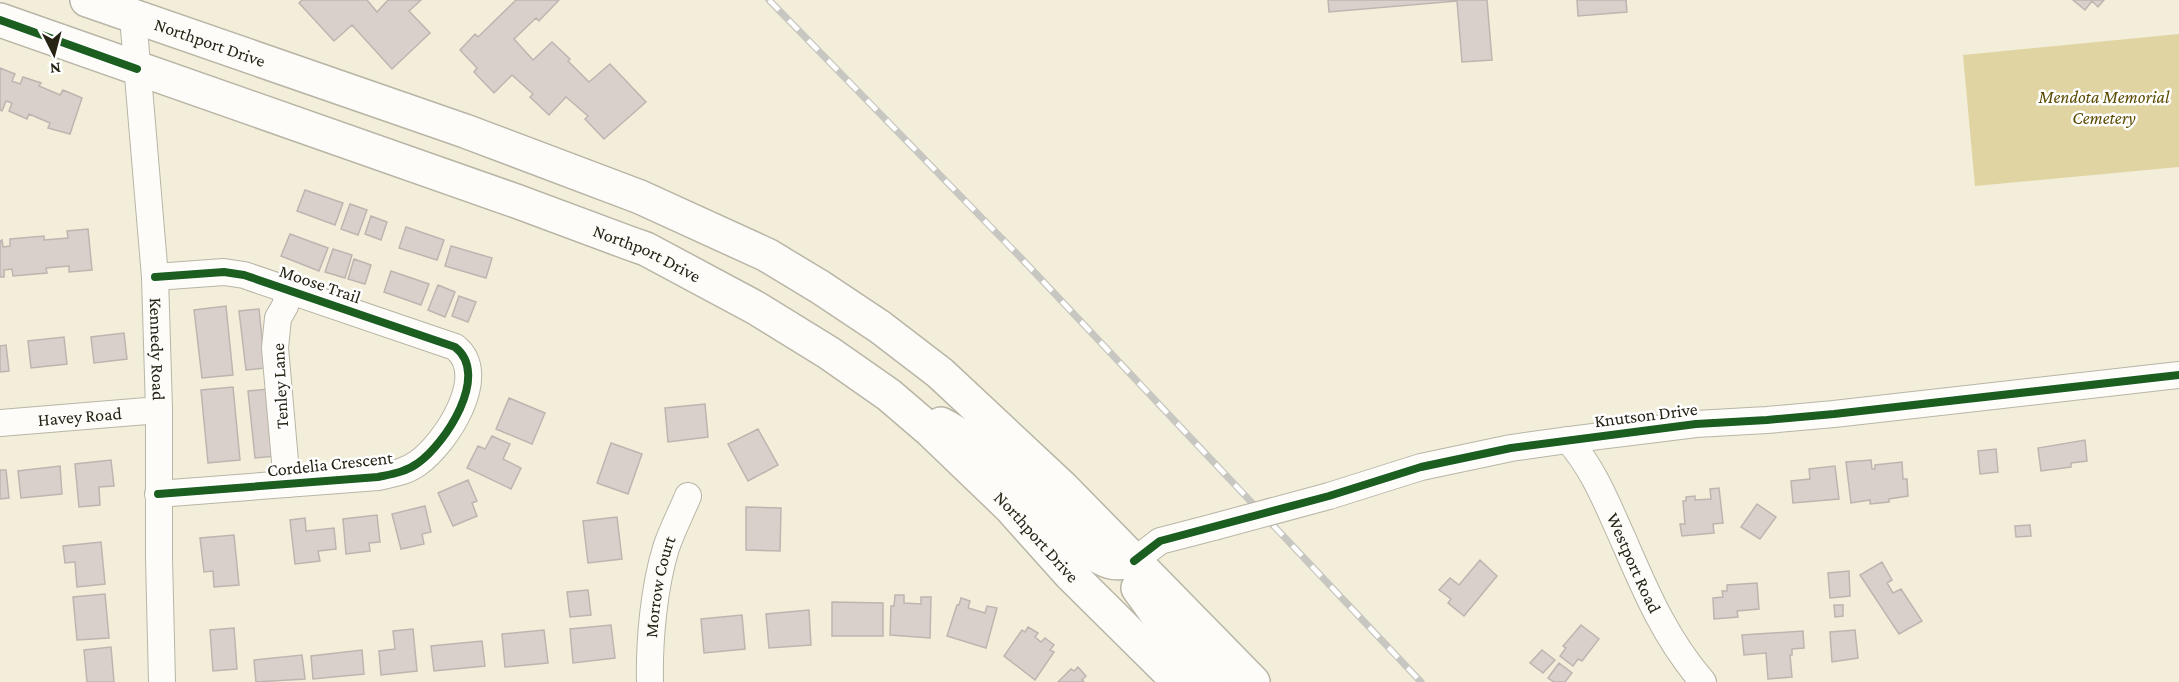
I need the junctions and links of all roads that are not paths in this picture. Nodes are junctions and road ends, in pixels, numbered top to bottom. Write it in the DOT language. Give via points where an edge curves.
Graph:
graph roads {
  1 [pos="87,0"];
  2 [pos="134,17"];
  3 [pos="0,20"];
  4 [pos="137,69"];
  5 [pos="155,277"];
  6 [pos="289,290"];
  7 [pos="465,359"];
  8 [pos="2179,375"];
  9 [pos="889,395"];
  10 [pos="159,410"];
  11 [pos="0,423"];
  12 [pos="1568,440"];
  13 [pos="287,484"];
  14 [pos="158,494"];
  15 [pos="688,496"];
  16 [pos="1134,561"];
  17 [pos="162,682"];
  18 [pos="650,682"];
  19 [pos="1179,682"];
  20 [pos="1213,682"];
  21 [pos="1253,682"];
  22 [pos="1703,682"];
  1 -- 2 [label="main road, Northport Drive"];
  2 -- 4 [label="street, Kennedy Road"];
  2 -- 16 [label="main road, Northport Drive" via="465,131 618,189 767,255 880,327 940,373 1018,444"];
  3 -- 4 [label="main road, Northport Drive"];
  4 -- 5 [label="street, Kennedy Road"];
  4 -- 9 [label="main road, Northport Drive" via="646,249 756,308"];
  5 -- 6 [label="street, Moose Trail" via="224,272"];
  5 -- 10 [label="street, Kennedy Road"];
  6 -- 7 [label="street, Moose Trail" via="455,347"];
  6 -- 13 [label="street, Tenley Lane" via="278,318 275,348"];
  7 -- 13 [label="street, Cordelia Crescent" via="467,394 447,431 417,464 378,477"];
  8 -- 12 [label="street, Knutson Drive"];
  9 -- 16 [label="main road" via="986,449 1020,477 1094,553 1113,563"];
  9 -- 19 [label="main road, Northport Drive" via="1010,507 1070,574"];
  10 -- 11 [label="street, Havey Road"];
  10 -- 14 [label="street, Kennedy Road"];
  12 -- 16 [label="street, Knutson Drive, bridge" via="1421,467 1160,541"];
  12 -- 22 [label="street, Westport Road" via="1584,458 1604,497 1667,635"];
  13 -- 14 [label="street, Cordelia Crescent"];
  14 -- 17 [label="street, Kennedy Road"];
  15 -- 18 [label="street, Morrow Court" via="666,548 654,611"];
  16 -- 20 [label="main road" via="1132,578 1139,591 1182,649"];
  16 -- 21 [label="main road, Northport Drive"];
}
